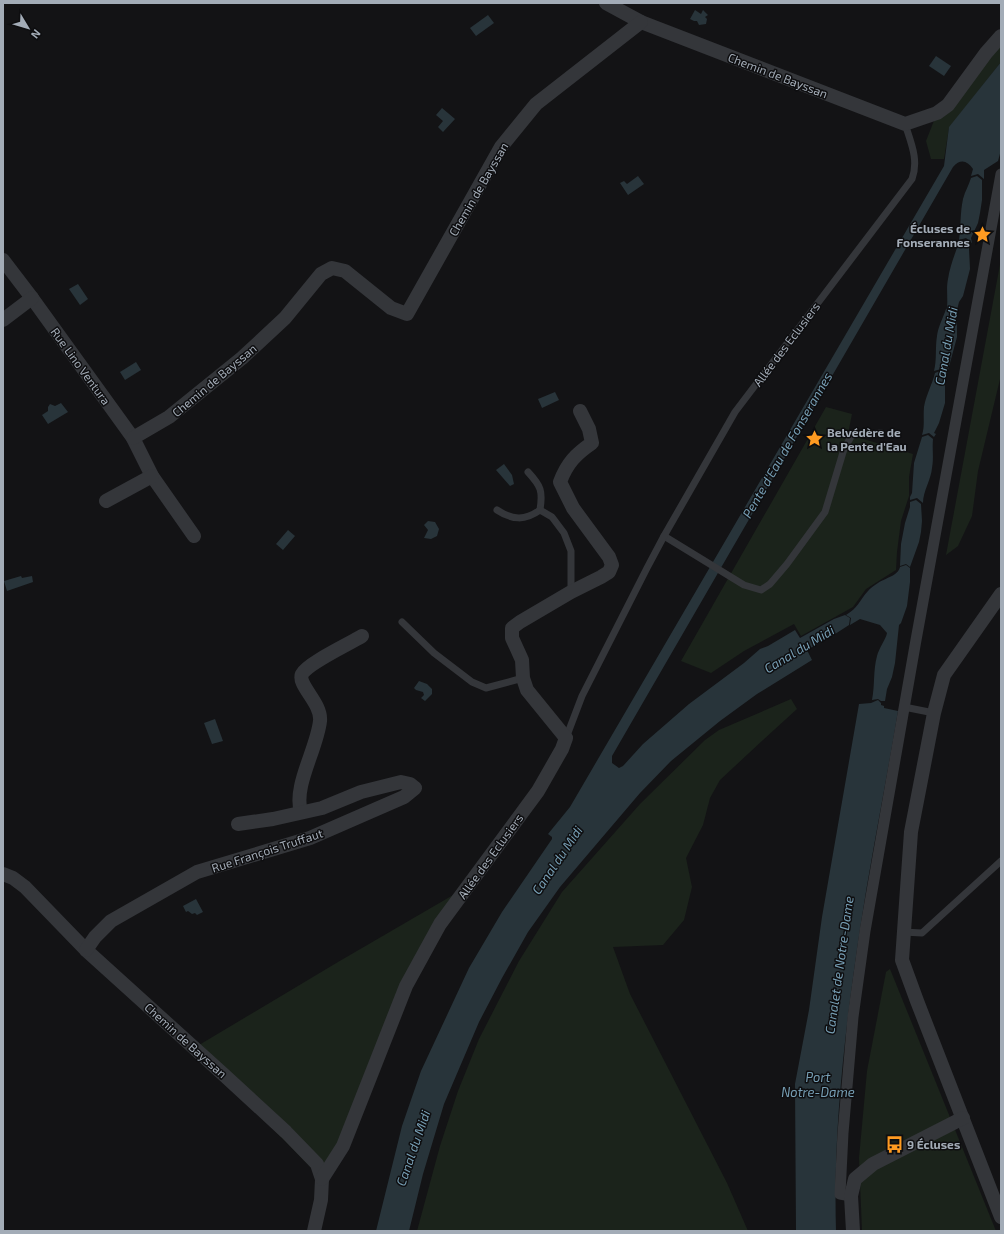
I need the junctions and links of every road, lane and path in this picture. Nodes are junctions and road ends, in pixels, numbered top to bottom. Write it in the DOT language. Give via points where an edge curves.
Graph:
graph roads {
  1 [pos="606,3"];
  2 [pos="641,22"];
  3 [pos="1001,36"];
  4 [pos="905,124"];
  5 [pos="1001,174"];
  6 [pos="3,260"];
  7 [pos="32,298"];
  8 [pos="3,320"];
  9 [pos="580,412"];
  10 [pos="881,432"];
  11 [pos="133,438"];
  12 [pos="528,472"];
  13 [pos="152,476"];
  14 [pos="106,501"];
  15 [pos="497,510"];
  16 [pos="540,510"];
  17 [pos="194,536"];
  18 [pos="664,536"];
  19 [pos="570,592"];
  20 [pos="1001,594"];
  21 [pos="402,622"];
  22 [pos="362,636"];
  23 [pos="523,678"];
  24 [pos="904,707"];
  25 [pos="934,713"];
  26 [pos="566,738"];
  27 [pos="301,812"];
  28 [pos="238,824"];
  29 [pos="1001,861"];
  30 [pos="3,874"];
  31 [pos="903,932"];
  32 [pos="86,950"];
  33 [pos="963,1118"];
  34 [pos="322,1179"];
  35 [pos="850,1196"];
  36 [pos="1001,1217"];
  37 [pos="314,1231"];
  38 [pos="853,1231"];
  1 -- 2 [label="street"];
  2 -- 4 [label="street, Chemin de Bayssan"];
  2 -- 11 [label="street, Chemin de Bayssan" via="536,104 501,147 407,314 391,308 345,271 332,268 322,274 285,318 242,358 169,417"];
  3 -- 4 [label="street" via="948,105 937,113"];
  4 -- 18 [label="lane, Allée des Eclusiers" via="915,158 912,180 735,412"];
  5 -- 24 [label="street"];
  6 -- 7 [label="street, Rue Lino Ventura"];
  7 -- 8 [label="street"];
  7 -- 11 [label="street, Rue Lino Ventura"];
  9 -- 19 [label="street" via="589,429 592,443 578,452 565,468 560,482 573,508 609,557 612,565 609,572"];
  10 -- 18 [label="lane" via="852,435 844,449 825,512 770,584 761,590 744,585"];
  11 -- 13 [label="street, Rue Lino Ventura"];
  12 -- 16 [label="lane" via="539,483 542,498"];
  13 -- 14 [label="street"];
  13 -- 17 [label="street, Rue Lino Ventura"];
  15 -- 16 [label="lane" via="507,517 519,518 531,516"];
  16 -- 19 [label="lane" via="552,517 564,533 571,551"];
  18 -- 26 [label="lane, Allée des Eclusiers" via="582,696"];
  19 -- 23 [label="street" via="512,628 512,638 522,660"];
  20 -- 25 [label="street" via="944,675"];
  21 -- 23 [label="lane" via="434,653 472,682 486,688"];
  22 -- 27 [label="street" via="309,666 302,674 301,682 318,707 320,719 300,788"];
  23 -- 26 [label="street" via="527,690"];
  24 -- 25 [label="lane"];
  24 -- 35 [label="street" via="865,931 853,1017 840,1194"];
  25 -- 31 [label="street" via="912,832"];
  26 -- 34 [label="street, Allée des Eclusiers" via="538,791 440,924 413,972 343,1146"];
  27 -- 28 [label="street, Rue François Truffaut"];
  27 -- 32 [label="street, Rue François Truffaut" via="322,808 361,792 401,782 415,788 404,797 310,838 197,872 111,921"];
  29 -- 31 [label="lane" via="922,933"];
  30 -- 32 [label="street, Chemin de Bayssan" via="25,887"];
  31 -- 33 [label="street" via="902,960"];
  32 -- 34 [label="street, Chemin de Bayssan" via="286,1132 317,1164"];
  33 -- 35 [label="street" via="873,1164 855,1179"];
  33 -- 36 [label="street"];
  34 -- 37 [label="street, Chemin de Bayssan" via="321,1200"];
  35 -- 38 [label="street"];
}
